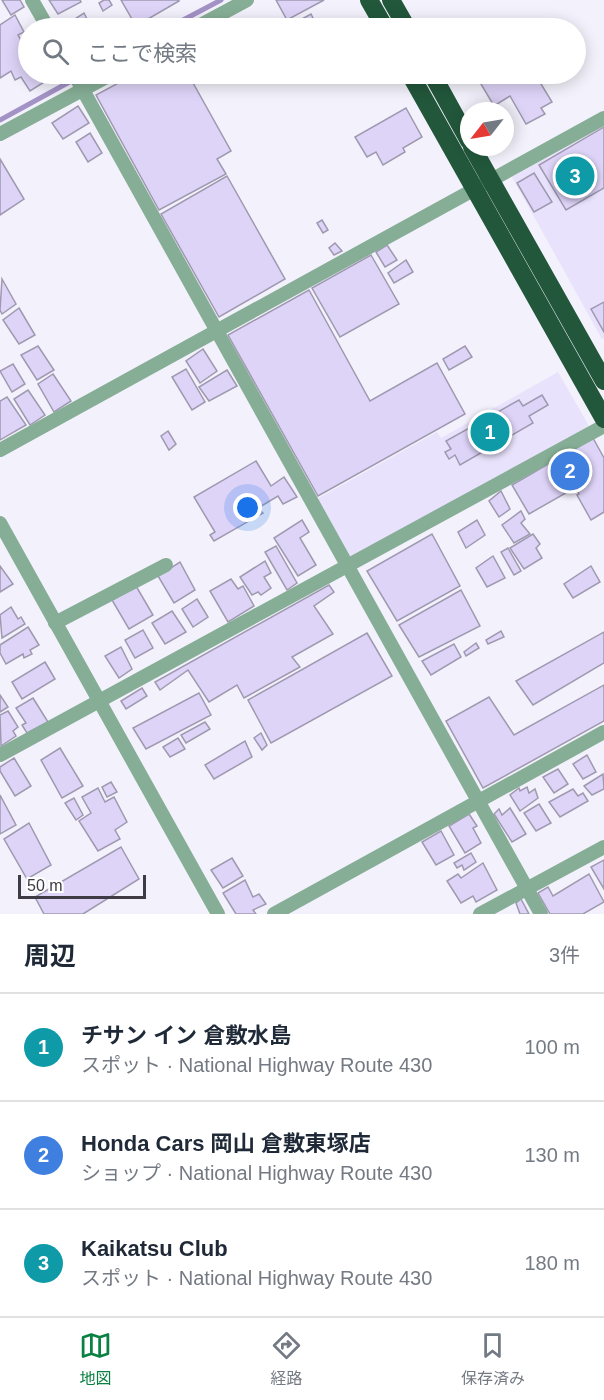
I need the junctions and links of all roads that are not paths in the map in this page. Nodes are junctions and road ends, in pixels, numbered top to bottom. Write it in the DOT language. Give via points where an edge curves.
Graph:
graph roads {
  1 [pos="32,0"];
  2 [pos="247,0"];
  3 [pos="369,0"];
  4 [pos="391,0"];
  5 [pos="42,18"];
  6 [pos="214,18"];
  7 [pos="379,18"];
  8 [pos="401,18"];
  9 [pos="75,84"];
  10 [pos="79,84"];
  11 [pos="416,84"];
  12 [pos="438,84"];
  13 [pos="604,118"];
  14 [pos="460,125"];
  15 [pos="0,134"];
  16 [pos="477,156"];
  17 [pos="491,181"];
  18 [pos="474,189"];
  19 [pos="217,331"];
  20 [pos="604,381"];
  21 [pos="604,418"];
  22 [pos="604,426"];
  23 [pos="0,450"];
  24 [pos="0,523"];
  25 [pos="166,565"];
  26 [pos="348,566"];
  27 [pos="56,622"];
  28 [pos="100,701"];
  29 [pos="604,732"];
  30 [pos="0,755"];
  31 [pos="478,802"];
  32 [pos="604,847"];
  33 [pos="526,889"];
  34 [pos="218,914"];
  35 [pos="274,914"];
  36 [pos="480,914"];
  37 [pos="541,914"];
  1 -- 5 [label="street"];
  2 -- 6 [label="street"];
  3 -- 7 [label="highway"];
  4 -- 8 [label="highway"];
  9 -- 15 [label="street"];
  10 -- 19 [label="street"];
  11 -- 18 [label="highway"];
  12 -- 14 [label="highway"];
  13 -- 17 [label="street"];
  16 -- 17 [label="highway"];
  17 -- 18 [label="street"];
  17 -- 20 [label="highway"];
  18 -- 19 [label="street"];
  18 -- 21 [label="highway"];
  19 -- 23 [label="street"];
  19 -- 26 [label="street"];
  22 -- 26 [label="street"];
  24 -- 27 [label="street"];
  25 -- 27 [label="street"];
  26 -- 28 [label="street"];
  26 -- 31 [label="street"];
  27 -- 28 [label="street"];
  28 -- 30 [label="street"];
  28 -- 34 [label="street"];
  29 -- 31 [label="street"];
  31 -- 33 [label="street"];
  31 -- 35 [label="street"];
  32 -- 33 [label="street"];
  33 -- 36 [label="street"];
  33 -- 37 [label="street"];
}
